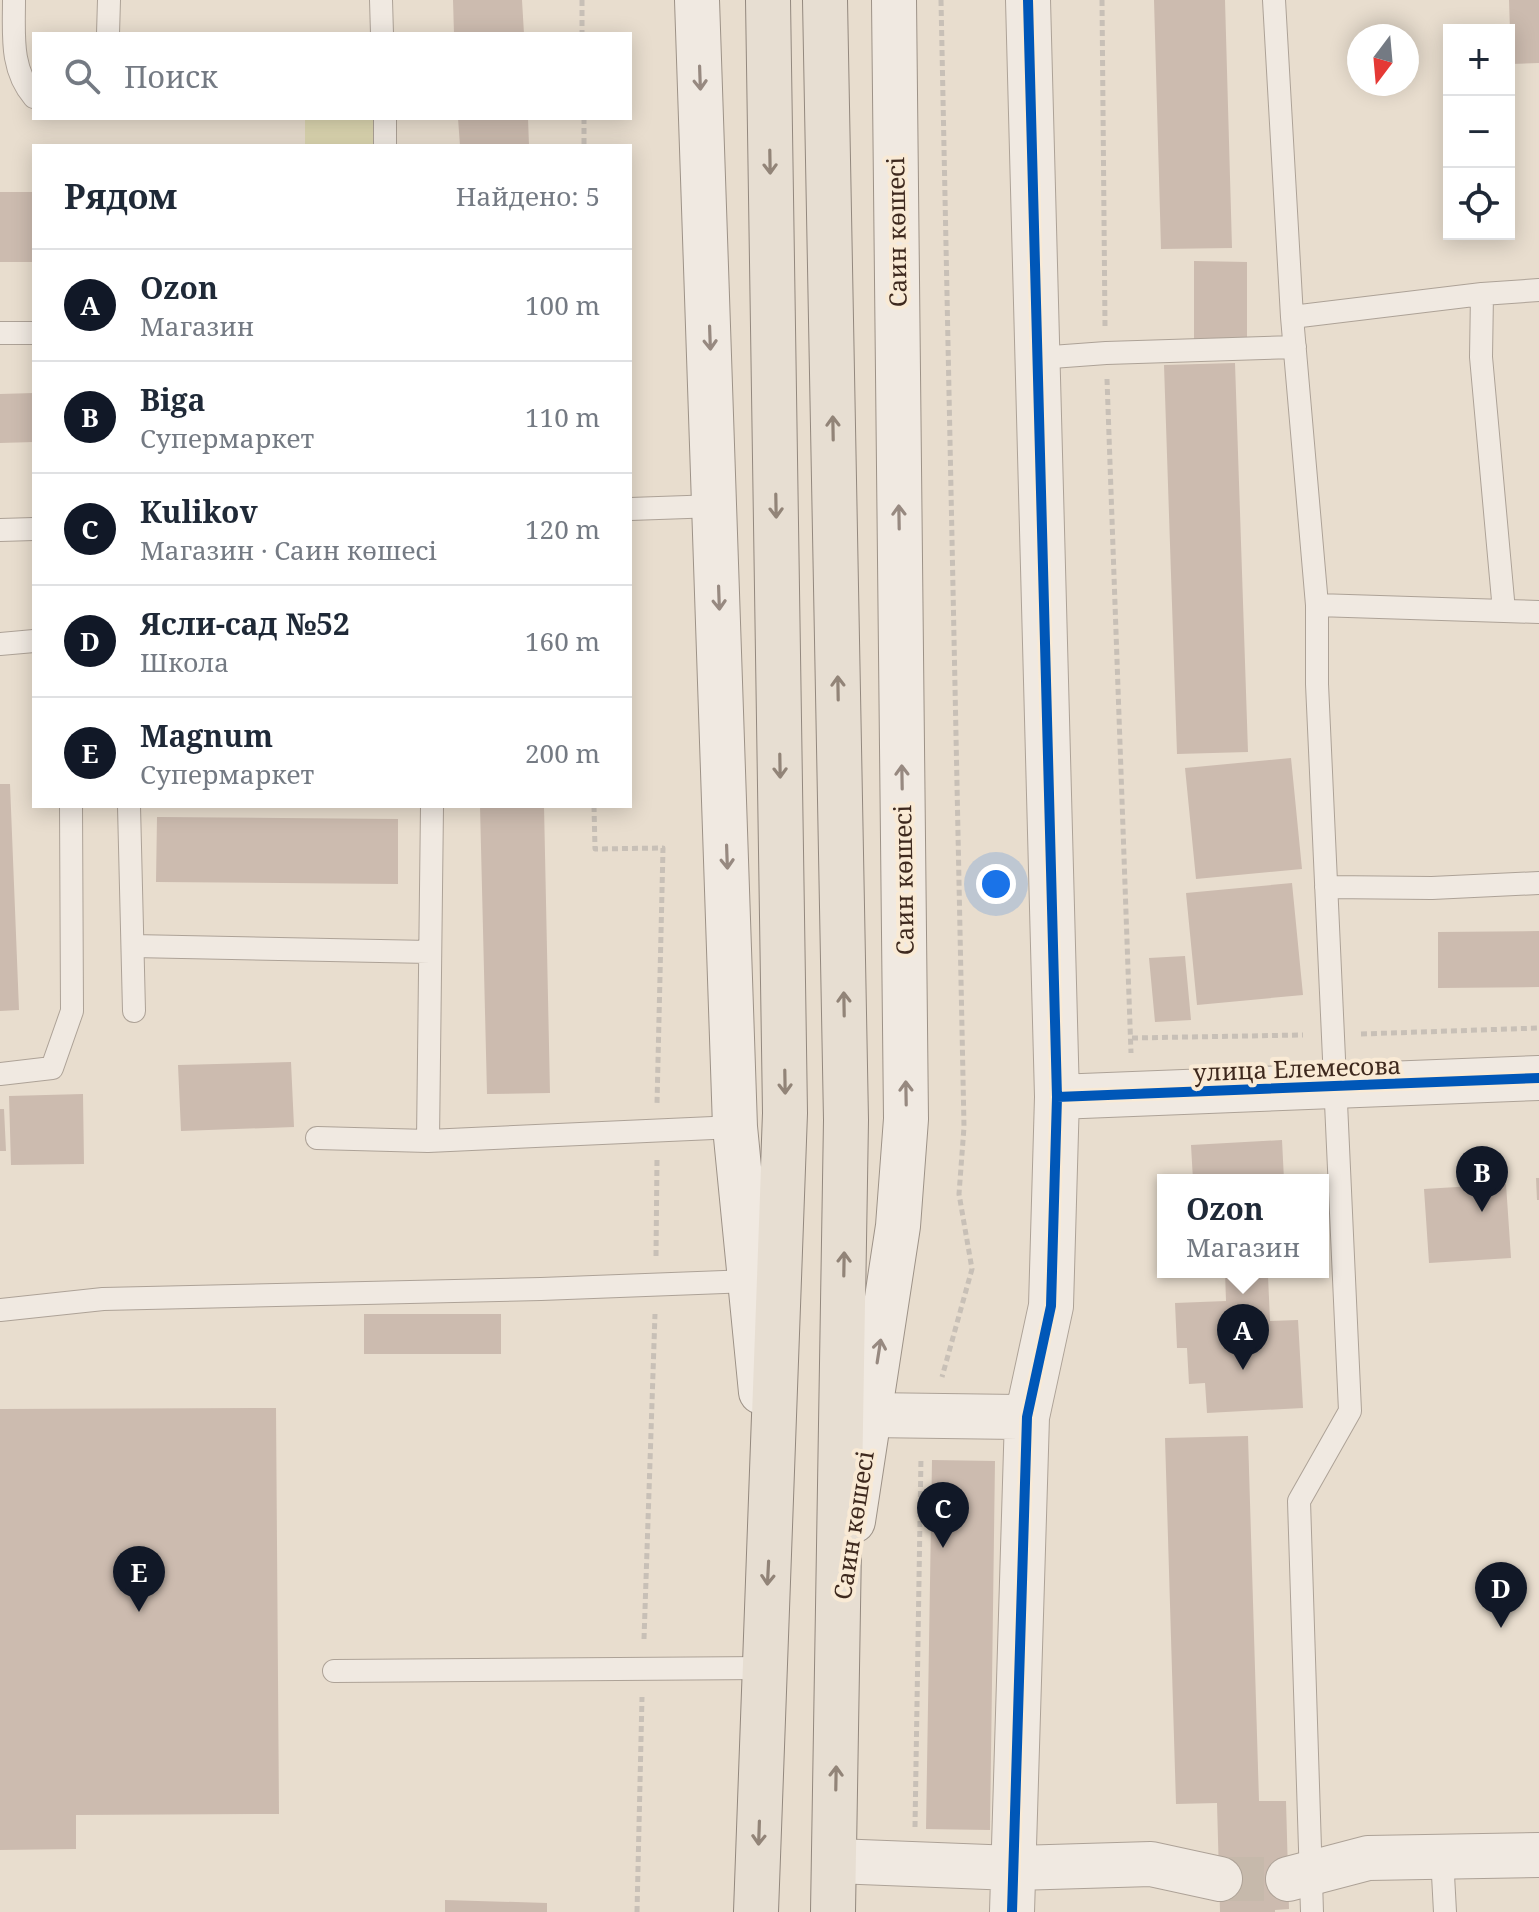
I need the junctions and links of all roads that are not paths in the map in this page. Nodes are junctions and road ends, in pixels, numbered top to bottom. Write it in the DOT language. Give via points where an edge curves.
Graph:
graph roads {
  1 [pos="14,0"];
  2 [pos="109,0"];
  3 [pos="381,0"];
  4 [pos="697,0"];
  5 [pos="768,0"];
  6 [pos="825,0"];
  7 [pos="894,0"];
  8 [pos="1028,0"];
  9 [pos="1274,0"];
  10 [pos="108,32"];
  11 [pos="382,32"];
  12 [pos="32,95"];
  13 [pos="385,120"];
  14 [pos="385,144"];
  15 [pos="1539,290"];
  16 [pos="1482,294"];
  17 [pos="1292,317"];
  18 [pos="0,333"];
  19 [pos="32,333"];
  20 [pos="1295,347"];
  21 [pos="1038,358"];
  22 [pos="716,506"];
  23 [pos="632,509"];
  24 [pos="32,529"];
  25 [pos="0,530"];
  26 [pos="1317,605"];
  27 [pos="1504,611"];
  28 [pos="1539,612"];
  29 [pos="32,641"];
  30 [pos="0,644"];
  31 [pos="71,808"];
  32 [pos="129,808"];
  33 [pos="432,808"];
  34 [pos="1539,883"];
  35 [pos="1326,887"];
  36 [pos="133,946"];
  37 [pos="430,952"];
  38 [pos="134,1011"];
  39 [pos="0,1074"];
  40 [pos="1539,1078"];
  41 [pos="1336,1086"];
  42 [pos="1057,1097"];
  43 [pos="735,1127"];
  44 [pos="317,1138"];
  45 [pos="428,1141"];
  46 [pos="750,1281"];
  47 [pos="0,1310"];
  48 [pos="869,1415"];
  49 [pos="1027,1417"];
  50 [pos="772,1495"];
  51 [pos="838,1622"];
  52 [pos="764,1668"];
  53 [pos="334,1671"];
  54 [pos="1539,1855"];
  55 [pos="1442,1856"];
  56 [pos="835,1861"];
  57 [pos="1013,1868"];
  58 [pos="1220,1879"];
  59 [pos="1304,1888"];
  60 [pos="756,1912"];
  61 [pos="833,1912"];
  62 [pos="1012,1912"];
  63 [pos="1445,1912"];
  1 -- 12 [label="lane" via="14,56"];
  2 -- 10 [label="lane"];
  3 -- 11 [label="lane"];
  4 -- 22 [label="street, one-way"];
  5 -- 50 [label="main road, one-way" via="785,1113"];
  51 -- 6 [label="main road, Саин көшесі, one-way" via="846,1120"];
  48 -- 7 [label="street, Саин көшесі, one-way" via="898,1226 906,1119"];
  8 -- 21 [label="street"];
  9 -- 17 [label="lane"];
  13 -- 14 [label="lane"];
  15 -- 16 [label="lane"];
  16 -- 17 [label="lane"];
  16 -- 27 [label="lane" via="1481,357"];
  17 -- 20 [label="lane"];
  18 -- 19 [label="lane"];
  20 -- 21 [label="lane"];
  20 -- 26 [label="lane"];
  21 -- 42 [label="street"];
  22 -- 23 [label="lane"];
  22 -- 43 [label="street, one-way"];
  24 -- 25 [label="lane"];
  26 -- 27 [label="lane"];
  26 -- 35 [label="lane"];
  27 -- 28 [label="lane"];
  29 -- 30 [label="lane"];
  31 -- 39 [label="lane" via="72,1011 52,1068"];
  32 -- 36 [label="lane"];
  33 -- 37 [label="lane"];
  34 -- 35 [label="lane"];
  35 -- 41 [label="lane"];
  36 -- 37 [label="lane"];
  36 -- 38 [label="lane"];
  37 -- 45 [label="lane"];
  40 -- 41 [label="street, улица Елемесова"];
  41 -- 42 [label="street, улица Елемесова"];
  41 -- 59 [label="lane" via="1350,1411 1299,1501"];
  42 -- 49 [label="street" via="1051,1306"];
  43 -- 45 [label="lane"];
  43 -- 46 [label="street"];
  44 -- 45 [label="lane"];
  46 -- 47 [label="lane" via="103,1299"];
  46 -- 50 [label="street"];
  48 -- 49 [label="street"];
  48 -- 51 [label="street, Саин көшесі"];
  49 -- 57 [label="street"];
  50 -- 52 [label="main road, one-way"];
  56 -- 51 [label="main road, one-way"];
  52 -- 53 [label="lane"];
  52 -- 60 [label="main road, one-way"];
  54 -- 55 [label="street"];
  55 -- 59 [label="street" via="1368,1858"];
  55 -- 63 [label="lane"];
  56 -- 57 [label="street"];
  56 -- 61 [label="main road"];
  57 -- 58 [label="street" via="1151,1864"];
  57 -- 62 [label="street"];
}
